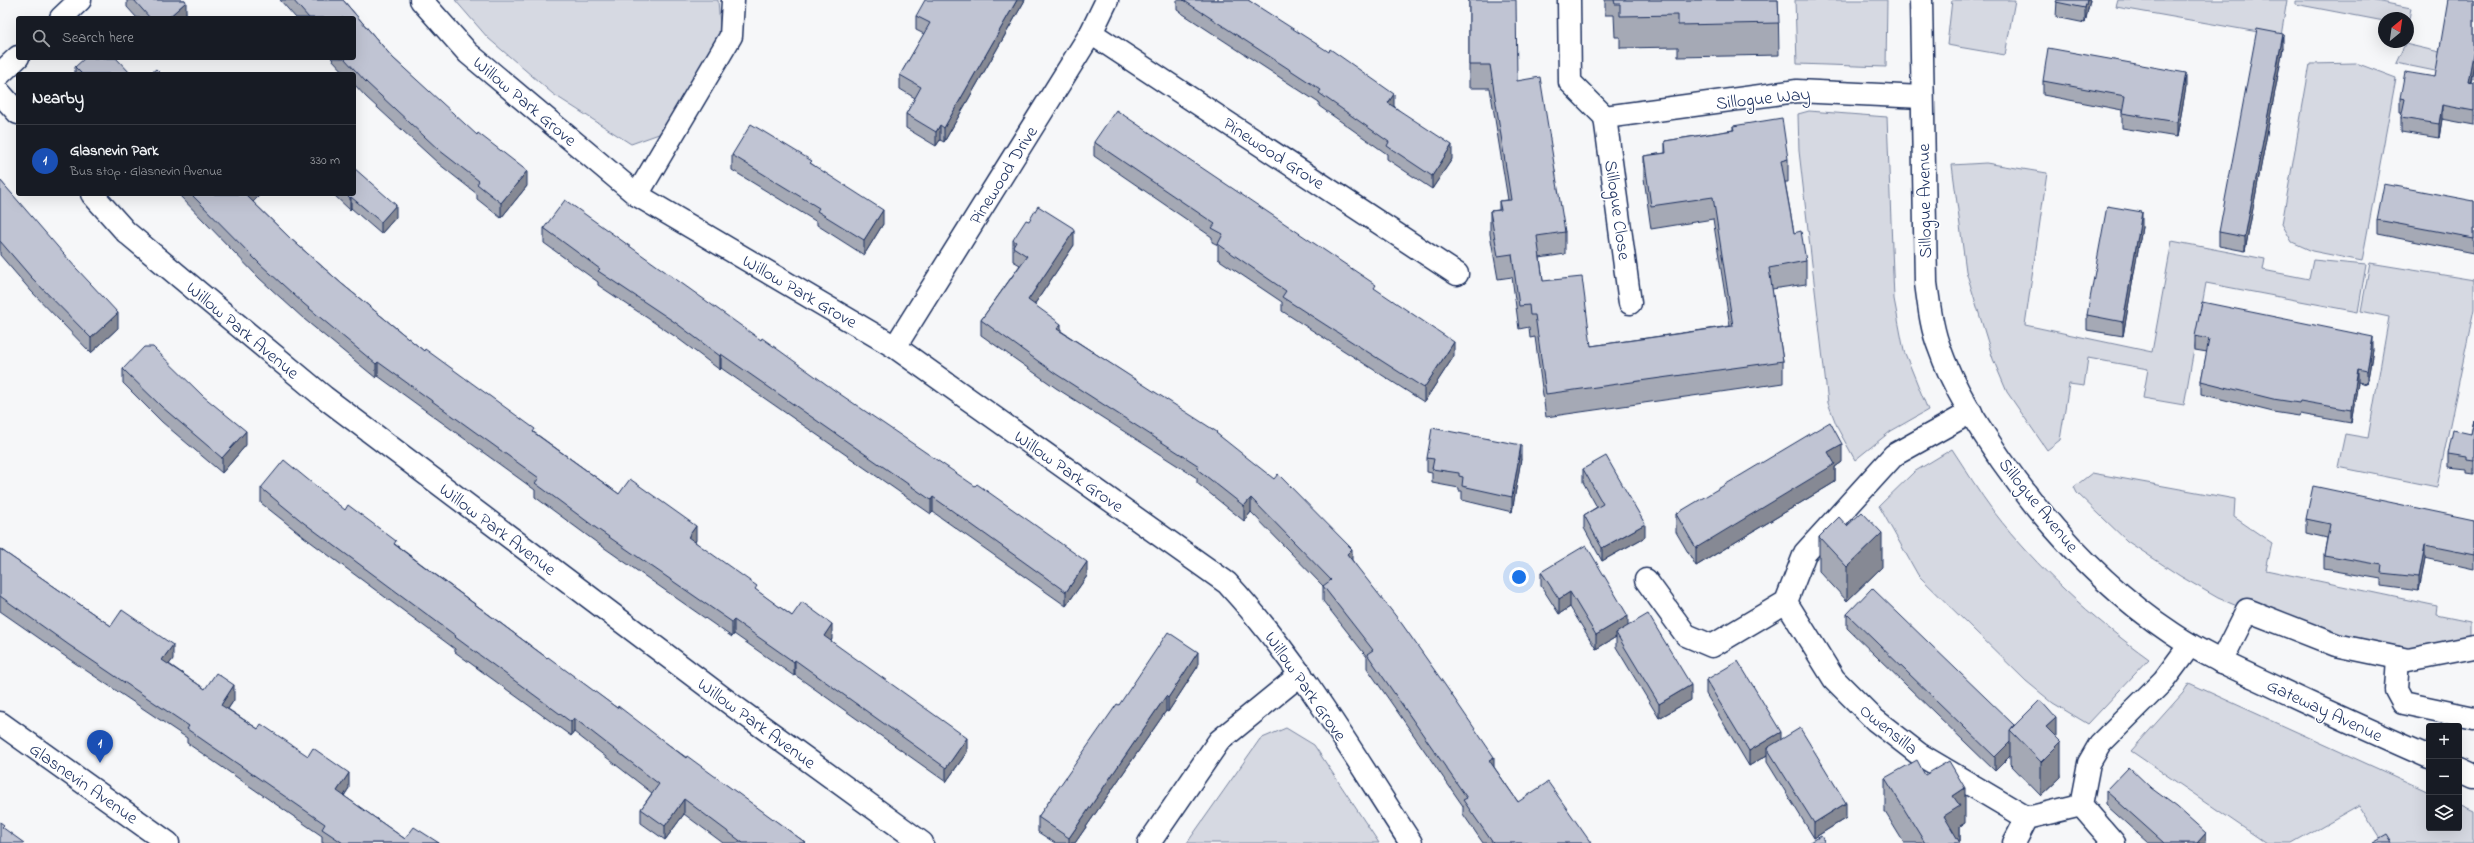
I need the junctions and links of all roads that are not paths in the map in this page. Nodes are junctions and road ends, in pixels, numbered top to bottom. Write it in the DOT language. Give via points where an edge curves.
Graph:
graph roads {
  1 [pos="80,0"];
  2 [pos="421,0"];
  3 [pos="733,0"];
  4 [pos="1107,0"];
  5 [pos="1569,0"];
  6 [pos="1921,0"];
  7 [pos="63,16"];
  8 [pos="1091,33"];
  9 [pos="16,59"];
  10 [pos="0,74"];
  11 [pos="0,93"];
  12 [pos="1922,97"];
  13 [pos="16,111"];
  14 [pos="1605,117"];
  15 [pos="637,195"];
  16 [pos="94,196"];
  17 [pos="1457,274"];
  18 [pos="1630,303"];
  19 [pos="895,347"];
  20 [pos="1971,412"];
  21 [pos="1646,580"];
  22 [pos="1786,602"];
  23 [pos="2190,645"];
  24 [pos="2474,647"];
  25 [pos="2398,658"];
  26 [pos="2221,662"];
  27 [pos="1301,674"];
  28 [pos="2474,718"];
  29 [pos="0,723"];
  30 [pos="2426,756"];
  31 [pos="2462,771"];
  32 [pos="2474,777"];
  33 [pos="2081,805"];
  34 [pos="2027,818"];
  35 [pos="168,843"];
  36 [pos="922,843"];
  37 [pos="1149,843"];
  38 [pos="1411,843"];
  39 [pos="2014,843"];
  40 [pos="2114,843"];
  1 -- 7 [label="street"];
  2 -- 15 [label="street, Willow Park Grove" via="468,53"];
  3 -- 15 [label="street" via="731,36"];
  4 -- 8 [label="street, Pinewood Drive"];
  5 -- 14 [label="street" via="1570,82"];
  6 -- 12 [label="street, Sillogue Avenue"];
  8 -- 17 [label="street, Pinewood Grove"];
  8 -- 19 [label="street, Pinewood Drive"];
  9 -- 10 [label="street"];
  11 -- 13 [label="street"];
  12 -- 14 [label="street, Sillogue Way" via="1797,91"];
  12 -- 20 [label="street, Sillogue Avenue" via="1926,283 1939,347"];
  14 -- 18 [label="street, Sillogue Close"];
  15 -- 19 [label="street, Willow Park Grove"];
  16 -- 36 [label="street, Willow Park Avenue" via="126,232 324,397 735,707"];
  19 -- 27 [label="street, Willow Park Grove" via="1227,583 1253,611"];
  20 -- 22 [label="street" via="1894,455 1805,553"];
  20 -- 23 [label="street, Sillogue Avenue" via="2026,495 2065,541 2138,608"];
  21 -- 22 [label="street" via="1686,635 1712,646"];
  22 -- 34 [label="street, Owensilla" via="1834,679 1875,720 1919,754"];
  23 -- 26 [label="street, Sillogue Avenue"];
  23 -- 33 [label="street" via="2164,680 2100,744 2089,763"];
  24 -- 25 [label="street" via="2408,660"];
  25 -- 26 [label="street" via="2336,645 2247,610"];
  25 -- 28 [label="street" via="2396,690 2403,703"];
  26 -- 30 [label="street, Gateway Avenue"];
  27 -- 37 [label="street" via="1219,741"];
  27 -- 38 [label="street, Willow Park Grove"];
  29 -- 35 [label="street, Glasnevin Avenue"];
  31 -- 32 [label="street"];
  33 -- 34 [label="street"];
  33 -- 40 [label="street"];
  34 -- 39 [label="street"];
}
